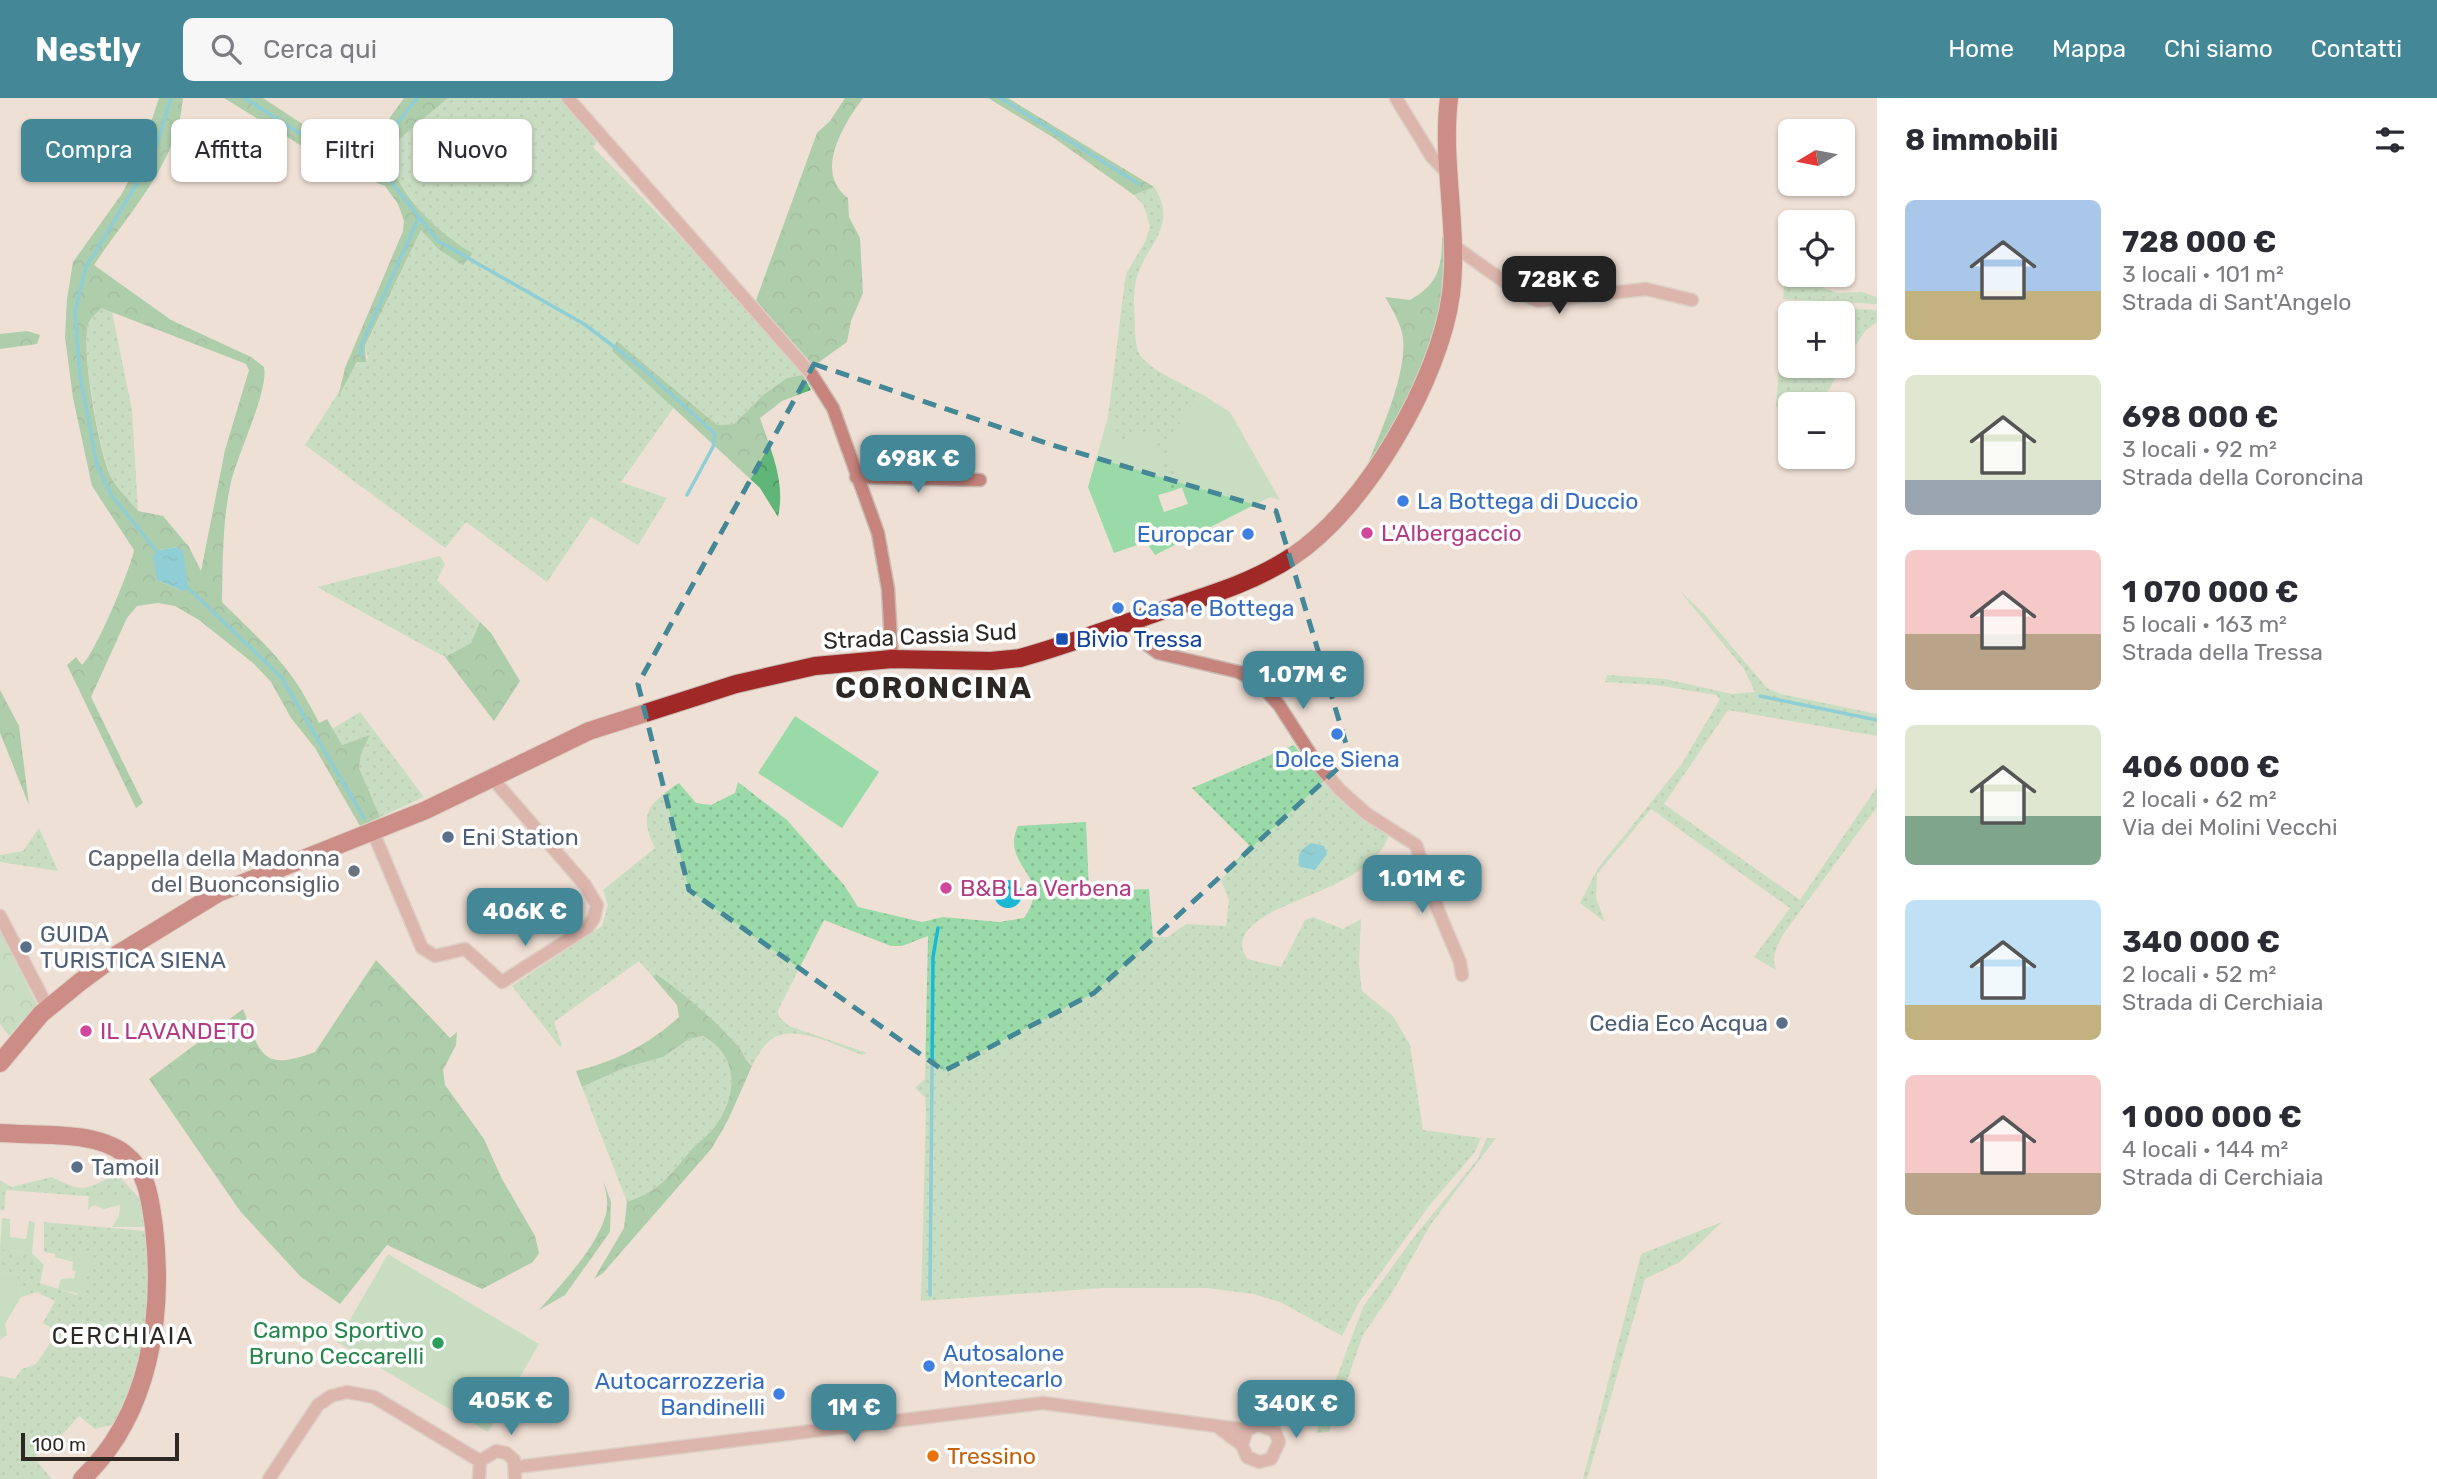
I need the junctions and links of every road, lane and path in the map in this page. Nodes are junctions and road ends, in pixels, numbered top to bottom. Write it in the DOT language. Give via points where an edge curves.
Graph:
graph roads {
  1 [pos="568,98"];
  2 [pos="1396,98"];
  3 [pos="1449,98"];
  4 [pos="1449,175"];
  5 [pos="1454,246"];
  6 [pos="1692,300"];
  7 [pos="856,477"];
  8 [pos="980,480"];
  9 [pos="1136,620"];
  10 [pos="892,659"];
  11 [pos="493,779"];
  12 [pos="373,832"];
  13 [pos="0,916"];
  14 [pos="1462,975"];
  15 [pos="48,1008"];
  16 [pos="0,1063"];
  17 [pos="3,1133"];
  18 [pos="1219,1428"];
  19 [pos="1247,1430"];
  20 [pos="1242,1445"];
  21 [pos="480,1461"];
  22 [pos="516,1473"];
  23 [pos="82,1479"];
  24 [pos="268,1479"];
  25 [pos="479,1479"];
  1 -- 7 [label="street" via="812,375 833,408"];
  2 -- 4 [label="street" via="1432,157"];
  3 -- 4 [label="main road, Strada Cassia Sud"];
  4 -- 5 [label="main road, Strada Cassia Sud"];
  5 -- 6 [label="street" via="1538,301 1646,289"];
  5 -- 9 [label="main road, Strada Cassia Sud" via="1446,323 1426,380 1400,429 1340,513 1312,542 1280,564"];
  7 -- 8 [label="street"];
  7 -- 10 [label="street" via="880,541"];
  9 -- 10 [label="main road, Strada Cassia Sud" via="1006,660"];
  9 -- 14 [label="street" via="1146,644 1158,653 1238,672 1261,685 1340,790 1367,814 1416,845"];
  10 -- 11 [label="main road, Strada Cassia Sud" via="815,666 704,694 589,731"];
  11 -- 12 [label="main road, Strada Cassia Sud"];
  11 -- 12 [label="street" via="586,885 597,905 588,927 502,982 465,949 435,956 422,948"];
  12 -- 15 [label="main road, Strada Cassia Sud" via="218,893 118,954"];
  13 -- 15 [label="street"];
  15 -- 16 [label="main road, Strada Cassia Sud"];
  17 -- 23 [label="main road" via="73,1138 113,1147 137,1167 149,1195 158,1278 152,1343 121,1433"];
  18 -- 19 [label="street"];
  18 -- 20 [label="street"];
  18 -- 22 [label="street" via="1043,1404"];
  19 -- 20 [label="street"];
  19 -- 20 [label="street" via="1258,1424 1270,1427 1278,1436 1279,1448 1271,1459 1259,1462 1247,1457"];
  21 -- 22 [label="street" via="501,1451 510,1456"];
  21 -- 24 [label="street" via="374,1397 347,1392 318,1405"];
  21 -- 25 [label="street"];
}
